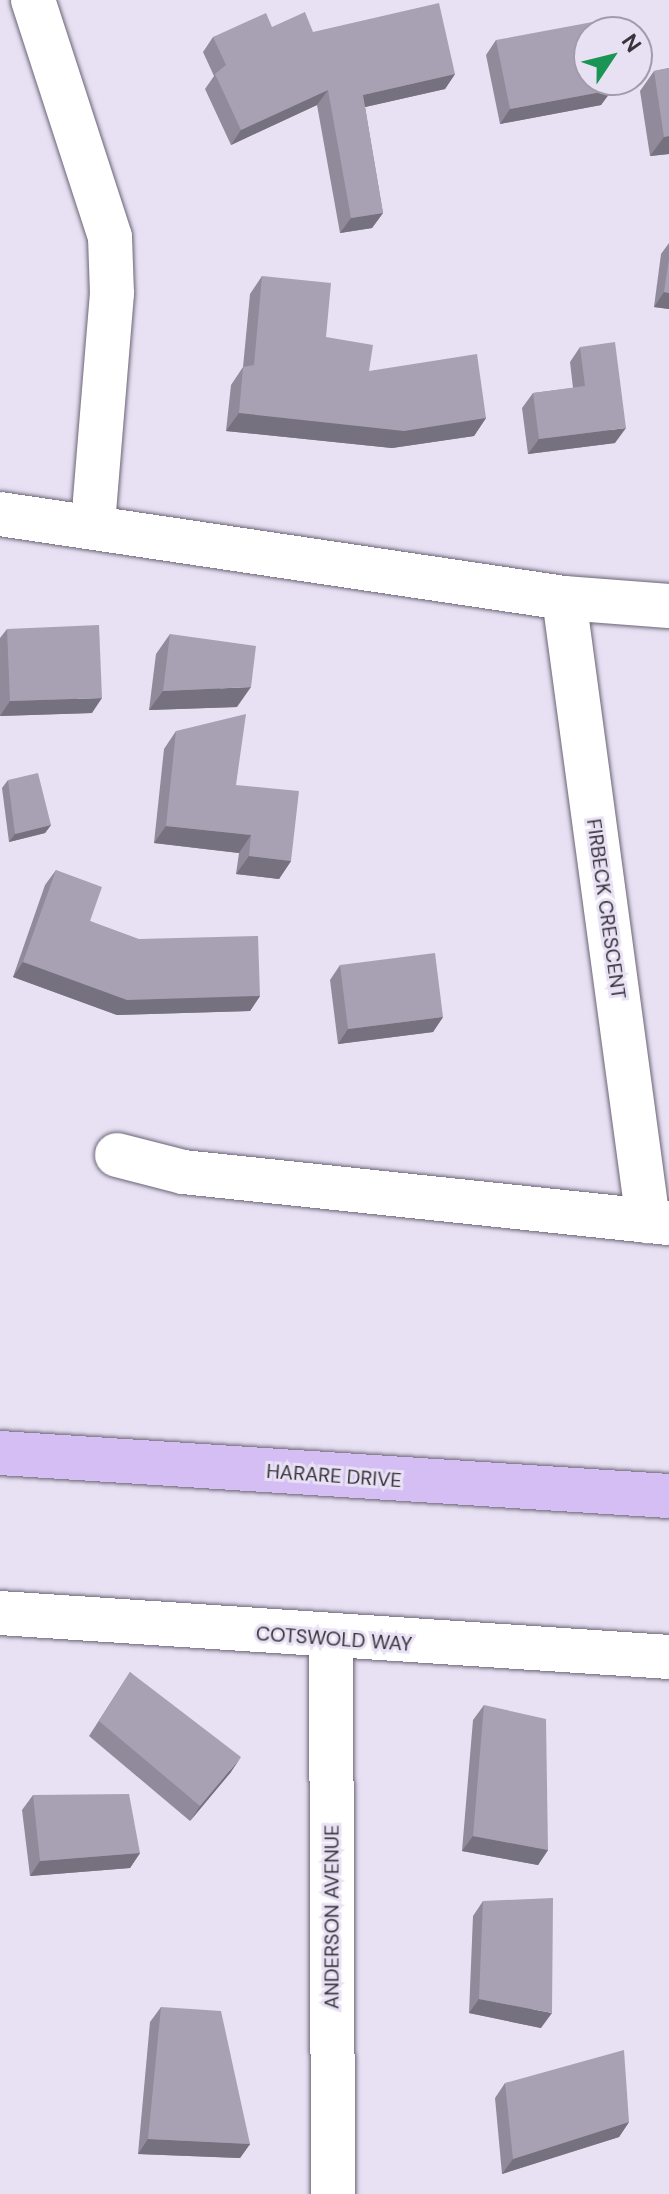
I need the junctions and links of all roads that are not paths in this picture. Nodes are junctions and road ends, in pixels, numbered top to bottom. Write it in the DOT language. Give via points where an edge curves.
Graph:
graph roads {
  1 [pos="37,1"];
  2 [pos="0,514"];
  3 [pos="93,523"];
  4 [pos="564,598"];
  5 [pos="669,606"];
  6 [pos="117,1155"];
  7 [pos="658,1222"];
  8 [pos="0,1453"];
  9 [pos="669,1496"];
  10 [pos="0,1613"];
  11 [pos="331,1640"];
  12 [pos="669,1657"];
  13 [pos="333,2194"];
  1 -- 3 [label="street" via="110,237 112,293"];
  2 -- 3 [label="street"];
  3 -- 4 [label="street"];
  4 -- 5 [label="street"];
  4 -- 7 [label="street, FIRBECK CRESCENT"];
  6 -- 7 [label="street" via="183,1172"];
  8 -- 9 [label="main road, HARARE DRIVE"];
  10 -- 11 [label="street, COTSWOLD WAY"];
  11 -- 12 [label="street, COTSWOLD WAY"];
  11 -- 13 [label="street, ANDERSON AVENUE"];
}
